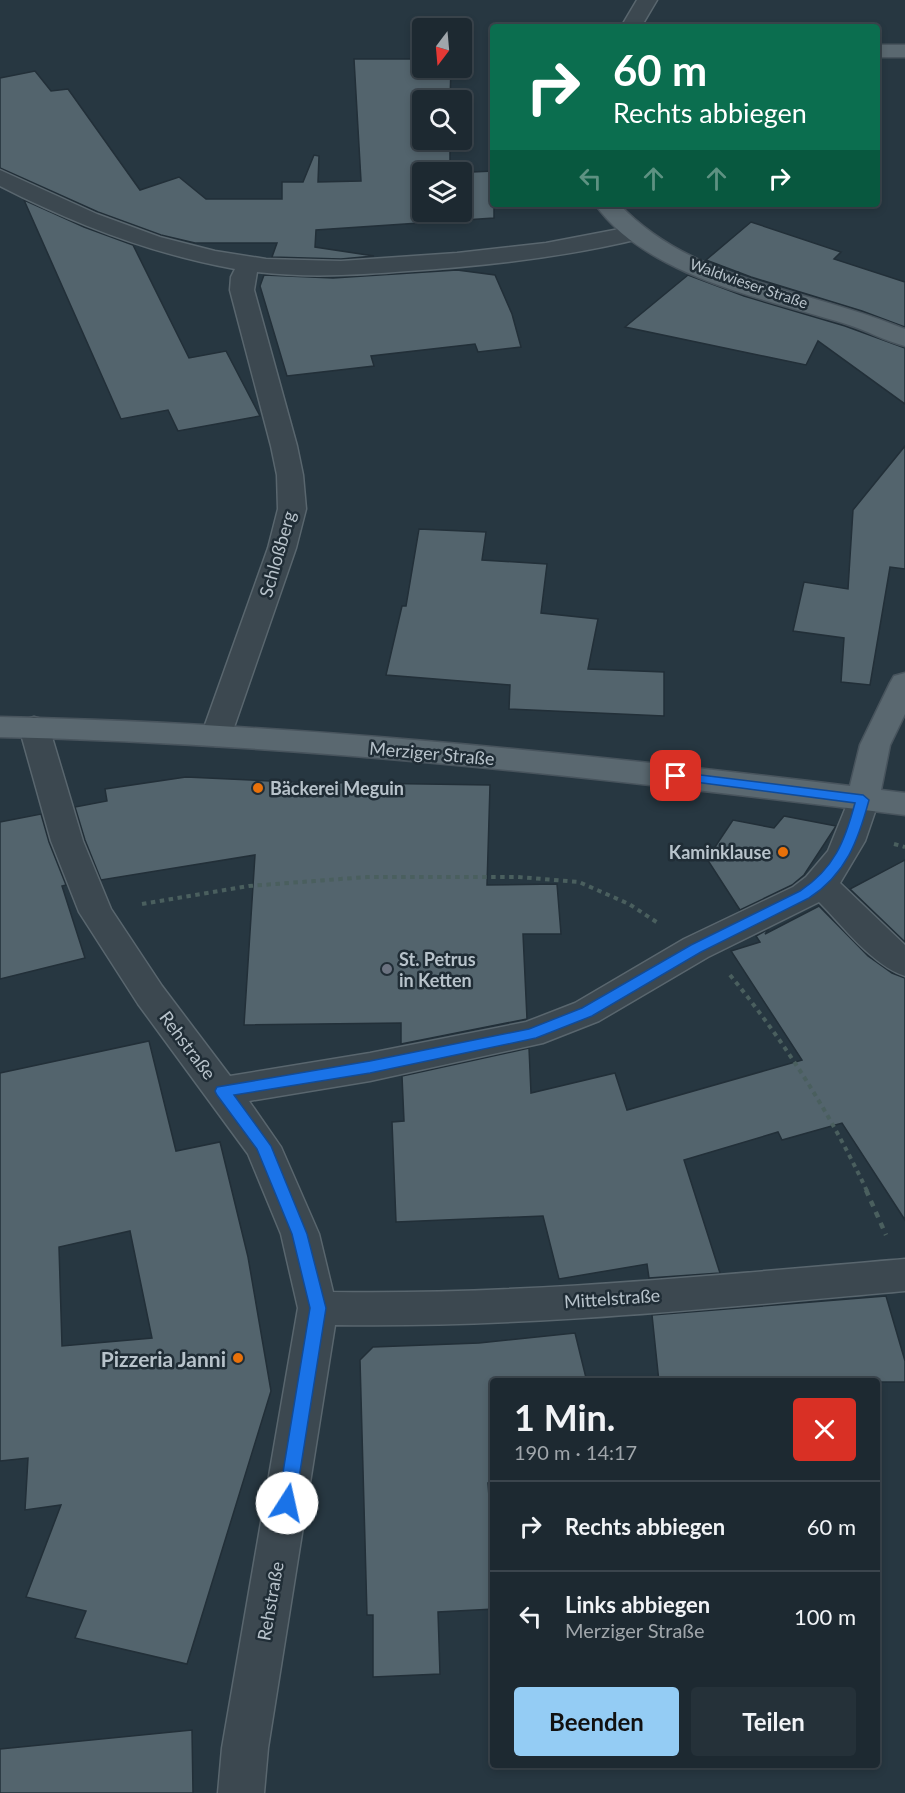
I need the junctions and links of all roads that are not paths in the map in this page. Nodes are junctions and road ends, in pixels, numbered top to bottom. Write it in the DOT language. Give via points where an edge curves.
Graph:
graph roads {
  1 [pos="647,0"];
  2 [pos="633,24"];
  3 [pos="880,51"];
  4 [pos="905,51"];
  5 [pos="0,177"];
  6 [pos="609,207"];
  7 [pos="635,232"];
  8 [pos="249,264"];
  9 [pos="905,339"];
  10 [pos="905,683"];
  11 [pos="0,727"];
  12 [pos="34,727"];
  13 [pos="216,736"];
  14 [pos="863,800"];
  15 [pos="905,804"];
  16 [pos="821,884"];
  17 [pos="905,963"];
  18 [pos="223,1091"];
  19 [pos="904,1275"];
  20 [pos="318,1308"];
  21 [pos="241,1793"];
  1 -- 2 [label="street"];
  3 -- 4 [label="main road"];
  5 -- 8 [label="street" via="89,219 210,257"];
  6 -- 7 [label="main road, Waldwieser Straße"];
  7 -- 8 [label="street" via="540,252 461,261 354,268"];
  7 -- 9 [label="main road, Waldwieser Straße" via="676,258 715,274"];
  8 -- 13 [label="street, Schloßberg" via="242,290 286,456 292,509"];
  10 -- 14 [label="main road" via="875,745"];
  11 -- 12 [label="main road, Merziger Straße"];
  12 -- 13 [label="main road, Merziger Straße"];
  12 -- 18 [label="street, Rehstraße" via="67,841 96,912 150,995"];
  13 -- 14 [label="main road, Merziger Straße" via="560,764"];
  14 -- 15 [label="main road, Merziger Straße"];
  14 -- 16 [label="street" via="853,836"];
  16 -- 17 [label="street"];
  16 -- 18 [label="street" via="696,948 587,1012 531,1034 370,1067"];
  18 -- 20 [label="street, Rehstraße" via="263,1146 300,1234"];
  19 -- 20 [label="street, Mittelstraße" via="403,1311"];
  20 -- 21 [label="street, Rehstraße" via="245,1748"];
}
